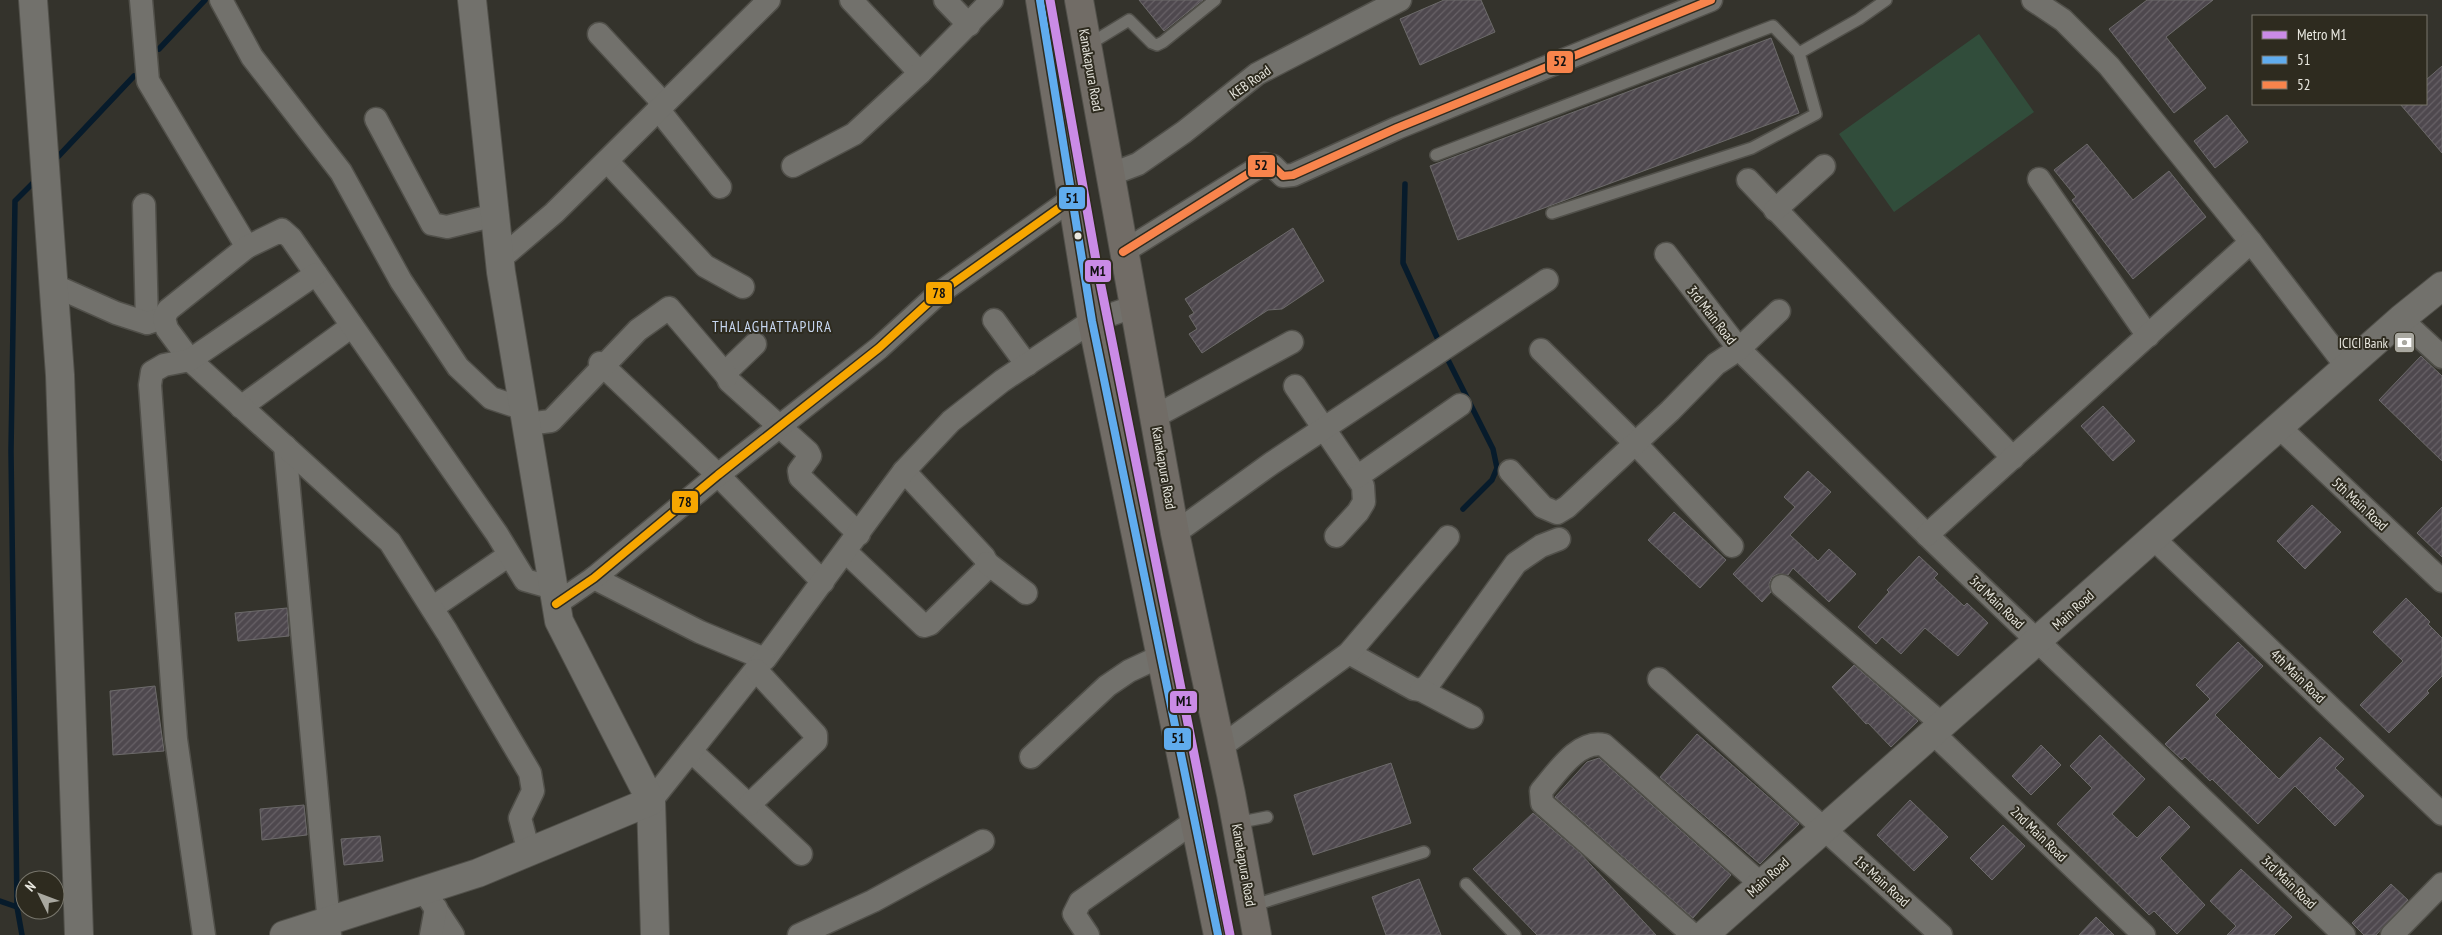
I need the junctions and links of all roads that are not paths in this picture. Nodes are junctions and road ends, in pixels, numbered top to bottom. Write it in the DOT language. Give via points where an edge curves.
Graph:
graph roads {
  1 [pos="33,0"];
  2 [pos="141,0"];
  3 [pos="221,0"];
  4 [pos="472,0"];
  5 [pos="769,0"];
  6 [pos="851,0"];
  7 [pos="945,0"];
  8 [pos="992,0"];
  9 [pos="1040,0"];
  10 [pos="1079,0"];
  11 [pos="1215,0"];
  12 [pos="1400,0"];
  13 [pos="1711,0"];
  14 [pos="1886,0"];
  15 [pos="2033,0"];
  16 [pos="969,25"];
  17 [pos="599,34"];
  18 [pos="1087,46"];
  19 [pos="1799,52"];
  20 [pos="920,73"];
  21 [pos="661,107"];
  22 [pos="376,120"];
  23 [pos="1436,155"];
  24 [pos="607,161"];
  25 [pos="793,166"];
  26 [pos="1824,166"];
  27 [pos="1109,175"];
  28 [pos="2039,179"];
  29 [pos="1748,180"];
  30 [pos="720,187"];
  31 [pos="1073,198"];
  32 [pos="144,205"];
  33 [pos="1775,210"];
  34 [pos="1552,213"];
  35 [pos="496,215"];
  36 [pos="2251,242"];
  37 [pos="247,247"];
  38 [pos="1123,252"];
  39 [pos="1666,254"];
  40 [pos="500,259"];
  41 [pos="316,274"];
  42 [pos="1547,280"];
  43 [pos="53,285"];
  44 [pos="2442,286"];
  45 [pos="743,287"];
  46 [pos="1133,307"];
  47 [pos="1779,311"];
  48 [pos="2400,319"];
  49 [pos="156,320"];
  50 [pos="994,320"];
  51 [pos="1092,321"];
  52 [pos="352,326"];
  53 [pos="2148,336"];
  54 [pos="1292,342"];
  55 [pos="755,344"];
  56 [pos="1739,348"];
  57 [pos="1541,350"];
  58 [pos="2442,357"];
  59 [pos="190,360"];
  60 [pos="602,365"];
  61 [pos="1026,365"];
  62 [pos="2347,367"];
  63 [pos="726,376"];
  64 [pos="1295,386"];
  65 [pos="1460,405"];
  66 [pos="241,406"];
  67 [pos="525,416"];
  68 [pos="1154,417"];
  69 [pos="778,427"];
  70 [pos="2278,427"];
  71 [pos="1323,430"];
  72 [pos="1635,443"];
  73 [pos="285,446"];
  74 [pos="2013,458"];
  75 [pos="904,471"];
  76 [pos="1510,471"];
  77 [pos="718,475"];
  78 [pos="1356,477"];
  79 [pos="1175,533"];
  80 [pos="859,534"];
  81 [pos="1927,535"];
  82 [pos="1336,536"];
  83 [pos="1448,537"];
  84 [pos="2154,538"];
  85 [pos="1559,539"];
  86 [pos="1732,546"];
  87 [pos="846,552"];
  88 [pos="510,555"];
  89 [pos="987,563"];
  90 [pos="594,578"];
  91 [pos="2442,581"];
  92 [pos="823,582"];
  93 [pos="1782,586"];
  94 [pos="1026,593"];
  95 [pos="555,596"];
  96 [pos="432,608"];
  97 [pos="2038,641"];
  98 [pos="1349,653"];
  99 [pos="1161,656"];
  100 [pos="760,664"];
  101 [pos="1659,679"];
  102 [pos="1421,690"];
  103 [pos="1472,717"];
  104 [pos="1938,730"];
  105 [pos="1222,746"];
  106 [pos="691,751"];
  107 [pos="1032,757"];
  108 [pos="651,801"];
  109 [pos="749,805"];
  110 [pos="2442,814"];
  111 [pos="1267,817"];
  112 [pos="1195,821"];
  113 [pos="1236,823"];
  114 [pos="1824,828"];
  115 [pos="983,841"];
  116 [pos="529,852"];
  117 [pos="1424,852"];
  118 [pos="801,854"];
  119 [pos="1466,884"];
  120 [pos="1761,884"];
  121 [pos="2442,884"];
  122 [pos="430,900"];
  123 [pos="1251,906"];
  124 [pos="330,929"];
  125 [pos="79,935"];
  126 [pos="204,935"];
  127 [pos="284,935"];
  128 [pos="430,935"];
  129 [pos="453,935"];
  130 [pos="655,935"];
  131 [pos="798,935"];
  132 [pos="1088,935"];
  133 [pos="1218,935"];
  134 [pos="1257,935"];
  135 [pos="1515,935"];
  136 [pos="1693,935"];
  137 [pos="1704,935"];
  138 [pos="1941,935"];
  139 [pos="2144,935"];
  140 [pos="2344,935"];
  141 [pos="2392,935"];
  1 -- 43 [label="street"];
  2 -- 37 [label="street" via="148,81"];
  3 -- 67 [label="street" via="252,57 342,172 401,281 458,367 491,398"];
  4 -- 35 [label="street"];
  5 -- 21 [label="street"];
  6 -- 20 [label="street"];
  7 -- 16 [label="street"];
  8 -- 16 [label="street"];
  9 -- 31 [label="highway"];
  10 -- 18 [label="highway, Kanakapura Road"];
  11 -- 18 [label="lane" via="1156,45 1129,20"];
  12 -- 27 [label="street, KEB Road" via="1257,74 1177,138 1138,164"];
  13 -- 38 [label="street" via="1397,128 1293,175 1283,176 1273,166 1264,164"];
  14 -- 19 [label="lane"];
  15 -- 36 [label="street" via="2064,20 2109,66"];
  16 -- 20 [label="street"];
  17 -- 21 [label="street"];
  18 -- 27 [label="highway, Kanakapura Road"];
  19 -- 23 [label="lane" via="1773,26"];
  19 -- 34 [label="lane" via="1816,114 1752,148"];
  20 -- 25 [label="street" via="854,134"];
  21 -- 24 [label="street"];
  21 -- 30 [label="street"];
  22 -- 35 [label="street" via="432,224 447,227"];
  24 -- 40 [label="street" via="554,213"];
  24 -- 45 [label="street" via="705,266"];
  26 -- 33 [label="street"];
  27 -- 38 [label="highway, Kanakapura Road"];
  28 -- 53 [label="street"];
  29 -- 33 [label="street"];
  31 -- 51 [label="highway"];
  31 -- 69 [label="street" via="938,294 879,348"];
  32 -- 49 [label="street"];
  33 -- 74 [label="street"];
  35 -- 40 [label="street"];
  36 -- 53 [label="street"];
  36 -- 62 [label="street"];
  37 -- 41 [label="street" via="282,230"];
  37 -- 49 [label="street"];
  38 -- 46 [label="highway, Kanakapura Road"];
  39 -- 56 [label="street, 3rd Main Road"];
  40 -- 67 [label="street"];
  41 -- 52 [label="street"];
  41 -- 59 [label="street"];
  42 -- 71 [label="street"];
  43 -- 49 [label="street" via="116,313"];
  43 -- 125 [label="street" via="60,374"];
  44 -- 48 [label="street, Main Road"];
  46 -- 51 [label="street"];
  46 -- 68 [label="highway, Kanakapura Road"];
  47 -- 56 [label="street"];
  48 -- 58 [label="street"];
  48 -- 62 [label="street, Main Road"];
  49 -- 59 [label="street" via="167,328"];
  50 -- 61 [label="street"];
  51 -- 61 [label="street"];
  51 -- 99 [label="highway"];
  52 -- 66 [label="street"];
  52 -- 88 [label="street"];
  53 -- 74 [label="street"];
  54 -- 68 [label="street"];
  55 -- 63 [label="street" via="728,370"];
  56 -- 72 [label="street" via="1716,364"];
  56 -- 81 [label="street, 3rd Main Road"];
  57 -- 72 [label="street"];
  59 -- 66 [label="street"];
  59 -- 126 [label="street" via="164,365 152,372 150,385 176,739"];
  60 -- 63 [label="street" via="638,330 669,308"];
  60 -- 67 [label="street" via="551,421"];
  60 -- 77 [label="street"];
  61 -- 75 [label="street" via="951,421"];
  62 -- 70 [label="street, Main Road"];
  63 -- 69 [label="street"];
  64 -- 71 [label="street"];
  65 -- 78 [label="street"];
  66 -- 73 [label="street"];
  67 -- 95 [label="street"];
  68 -- 79 [label="highway, Kanakapura Road"];
  69 -- 77 [label="street"];
  69 -- 80 [label="street" via="810,456 799,471 800,477"];
  70 -- 84 [label="street, Main Road"];
  70 -- 91 [label="street, 5th Main Road"];
  71 -- 78 [label="street"];
  71 -- 79 [label="street"];
  72 -- 76 [label="street" via="1557,513 1543,507"];
  72 -- 86 [label="street"];
  73 -- 96 [label="street" via="390,542"];
  73 -- 124 [label="street"];
  74 -- 81 [label="street"];
  75 -- 80 [label="street"];
  75 -- 89 [label="street"];
  77 -- 90 [label="street"];
  77 -- 92 [label="street"];
  78 -- 82 [label="street" via="1363,486 1364,502"];
  79 -- 105 [label="highway, Kanakapura Road"];
  80 -- 87 [label="street"];
  81 -- 97 [label="street, 3rd Main Road"];
  83 -- 98 [label="street"];
  84 -- 97 [label="street, Main Road"];
  84 -- 110 [label="street, 4th Main Road"];
  85 -- 102 [label="street" via="1541,546 1516,563"];
  87 -- 89 [label="street" via="924,626 930,624 986,570"];
  87 -- 92 [label="street"];
  88 -- 95 [label="street" via="525,580"];
  88 -- 96 [label="street"];
  89 -- 94 [label="street"];
  90 -- 95 [label="street"];
  90 -- 100 [label="street"];
  92 -- 100 [label="street"];
  93 -- 104 [label="street, 2nd Main Road"];
  95 -- 108 [label="street" via="559,621"];
  96 -- 116 [label="street" via="530,773 533,791 520,818"];
  97 -- 104 [label="street, Main Road"];
  97 -- 140 [label="street, 3rd Main Road"];
  98 -- 102 [label="street"];
  98 -- 105 [label="street"];
  99 -- 107 [label="street" via="1107,686"];
  99 -- 112 [label="highway"];
  100 -- 106 [label="street"];
  100 -- 109 [label="street" via="816,735 816,741"];
  101 -- 114 [label="street, 1st Main Road"];
  102 -- 103 [label="street"];
  104 -- 114 [label="street, Main Road"];
  104 -- 139 [label="street, 2nd Main Road"];
  105 -- 113 [label="highway, Kanakapura Road"];
  106 -- 108 [label="street"];
  106 -- 109 [label="street"];
  108 -- 116 [label="street"];
  108 -- 130 [label="street"];
  109 -- 118 [label="street"];
  111 -- 113 [label="lane"];
  112 -- 132 [label="street" via="1080,902 1074,914"];
  112 -- 133 [label="highway"];
  113 -- 123 [label="highway, Kanakapura Road"];
  114 -- 120 [label="street, Main Road"];
  114 -- 138 [label="street, 1st Main Road"];
  115 -- 131 [label="street" via="873,901"];
  116 -- 122 [label="street" via="478,873"];
  117 -- 123 [label="lane"];
  119 -- 135 [label="lane"];
  120 -- 136 [label="street" via="1604,745 1595,743 1580,749 1541,791 1542,803"];
  120 -- 137 [label="street, Main Road"];
  121 -- 141 [label="street"];
  122 -- 124 [label="street"];
  122 -- 128 [label="street"];
  122 -- 129 [label="street"];
  123 -- 134 [label="highway, Kanakapura Road"];
  124 -- 127 [label="street"];
}
